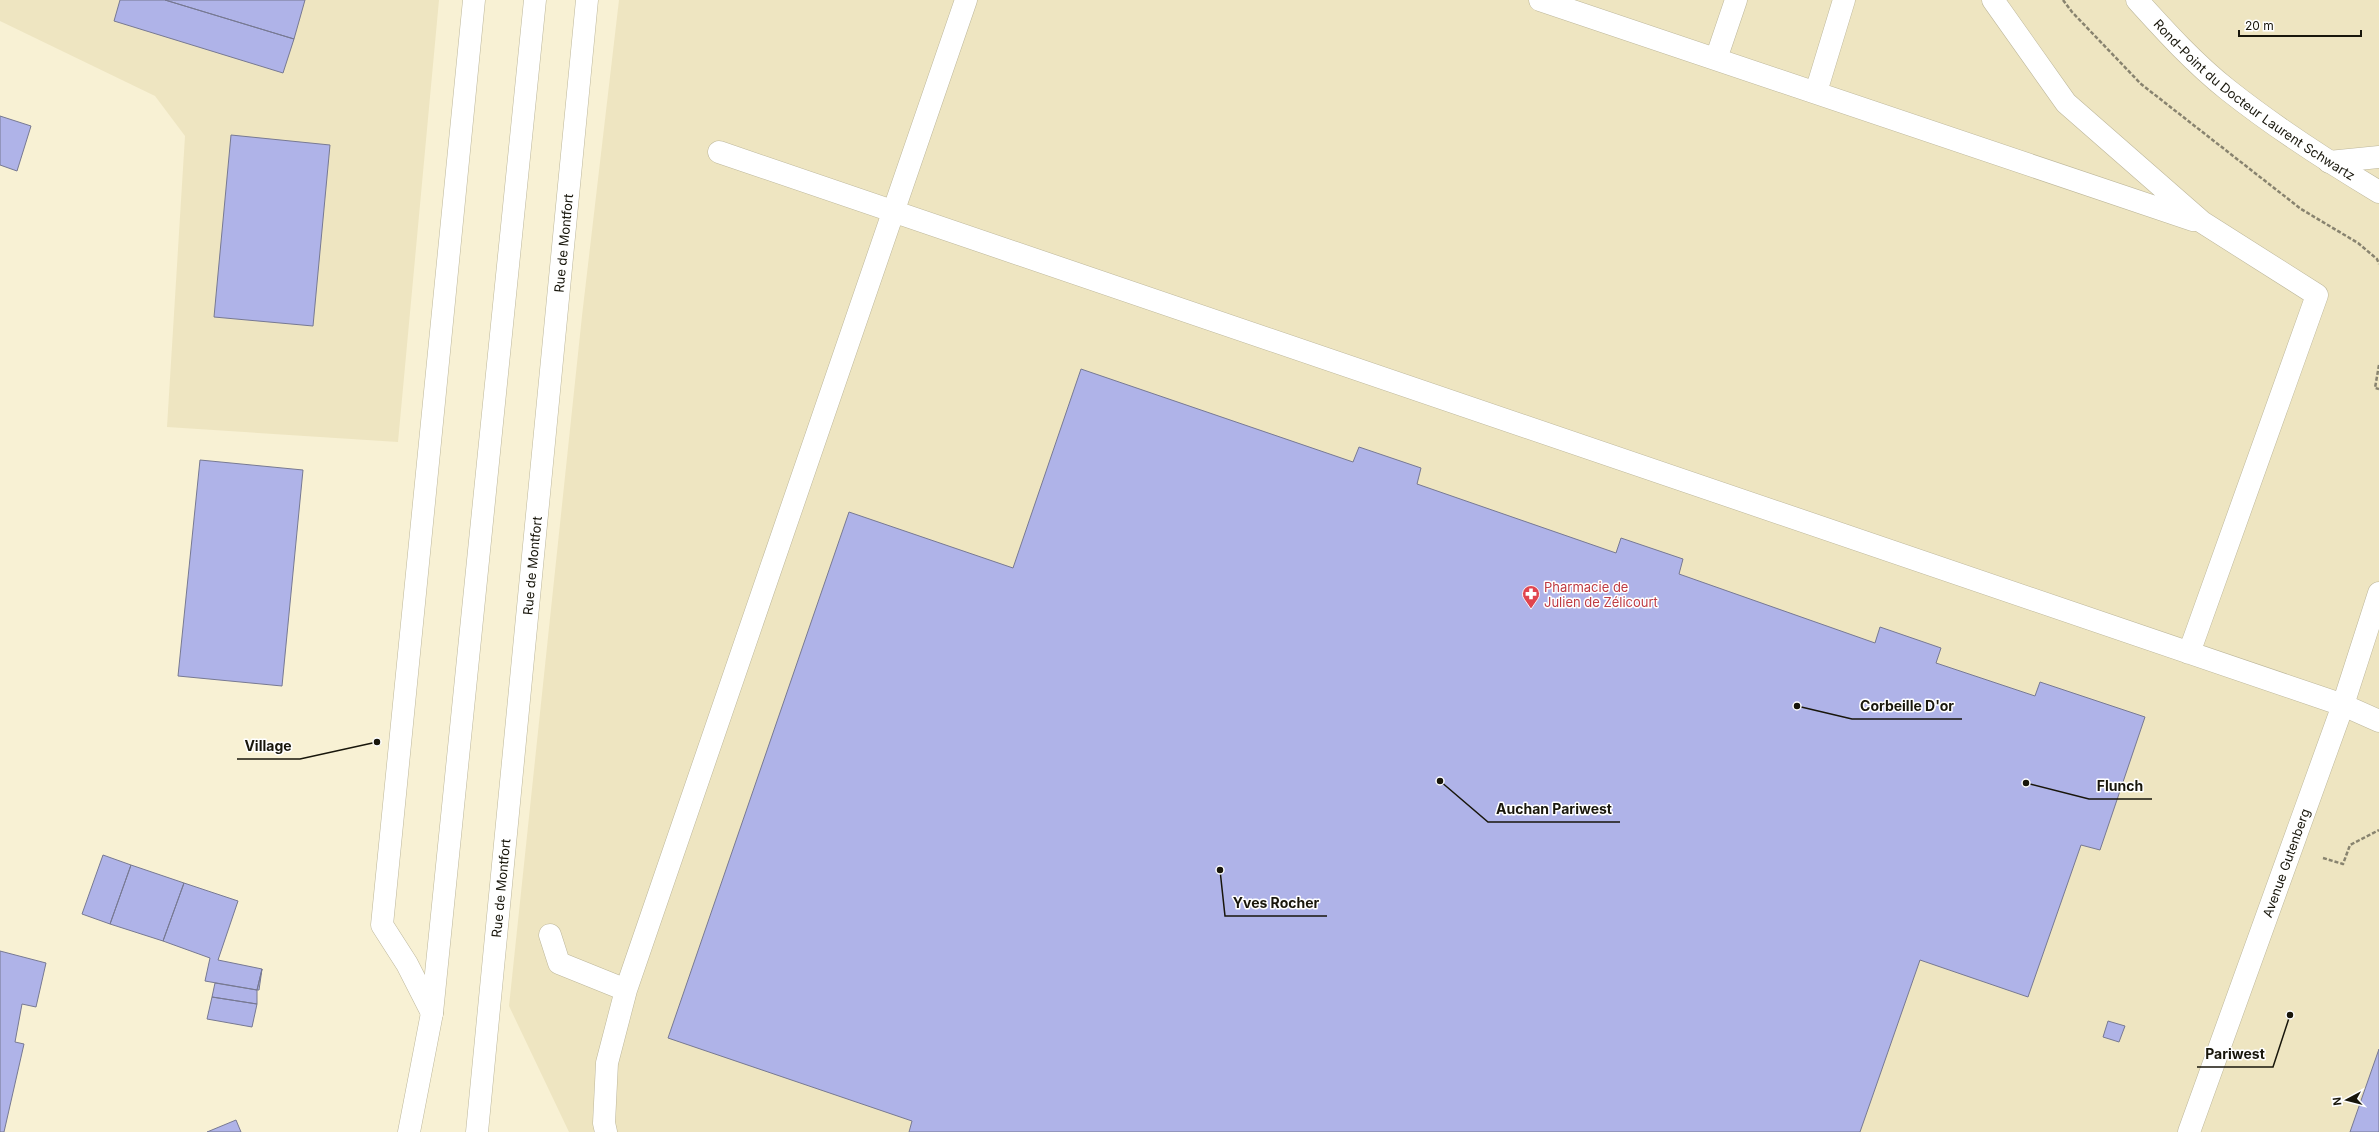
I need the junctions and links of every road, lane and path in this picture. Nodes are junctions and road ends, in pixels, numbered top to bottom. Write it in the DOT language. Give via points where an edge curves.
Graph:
graph roads {
  1 [pos="474,0"];
  2 [pos="535,0"];
  3 [pos="587,0"];
  4 [pos="966,0"];
  5 [pos="1540,0"];
  6 [pos="1736,0"];
  7 [pos="1844,0"];
  8 [pos="1993,0"];
  9 [pos="2063,0"];
  10 [pos="2137,0"];
  11 [pos="1716,59"];
  12 [pos="1816,92"];
  13 [pos="719,152"];
  14 [pos="2379,158"];
  15 [pos="2328,162"];
  16 [pos="2379,192"];
  17 [pos="894,211"];
  18 [pos="2202,222"];
  19 [pos="2379,264"];
  20 [pos="2379,365"];
  21 [pos="2379,389"];
  22 [pos="2379,593"];
  23 [pos="2189,653"];
  24 [pos="2343,705"];
  25 [pos="2379,721"];
  26 [pos="2379,830"];
  27 [pos="2291,846"];
  28 [pos="550,935"];
  29 [pos="626,990"];
  30 [pos="432,1013"];
  31 [pos="409,1132"];
  32 [pos="477,1132"];
  33 [pos="606,1132"];
  34 [pos="2189,1132"];
  1 -- 30 [label="street" via="382,925 407,964"];
  2 -- 30 [label="street"];
  3 -- 32 [label="street, Rue de Montfort"];
  4 -- 17 [label="street"];
  5 -- 11 [label="street"];
  6 -- 11 [label="street"];
  7 -- 12 [label="street"];
  8 -- 18 [label="street" via="2066,103"];
  9 -- 19 [label="path" via="2141,84 2301,209 2358,243 2377,259"];
  10 -- 15 [label="street, Rond-Point du Docteur Laurent Schwartz" via="2166,32 2227,89"];
  11 -- 12 [label="street"];
  12 -- 18 [label="street"];
  13 -- 17 [label="street"];
  14 -- 15 [label="street"];
  15 -- 16 [label="street, Rond-Point du Docteur Laurent Schwartz"];
  17 -- 23 [label="street"];
  17 -- 29 [label="street"];
  18 -- 23 [label="street" via="2317,295"];
  20 -- 21 [label="path" via="2375,388"];
  22 -- 24 [label="street, Avenue Gutenberg"];
  23 -- 24 [label="street"];
  24 -- 25 [label="street"];
  24 -- 27 [label="street, Avenue Gutenberg"];
  26 -- 27 [label="path" via="2350,845 2343,864"];
  27 -- 34 [label="street, Avenue Gutenberg"];
  28 -- 29 [label="street" via="559,963"];
  29 -- 33 [label="street" via="607,1063 604,1123"];
  30 -- 31 [label="street"];
}
